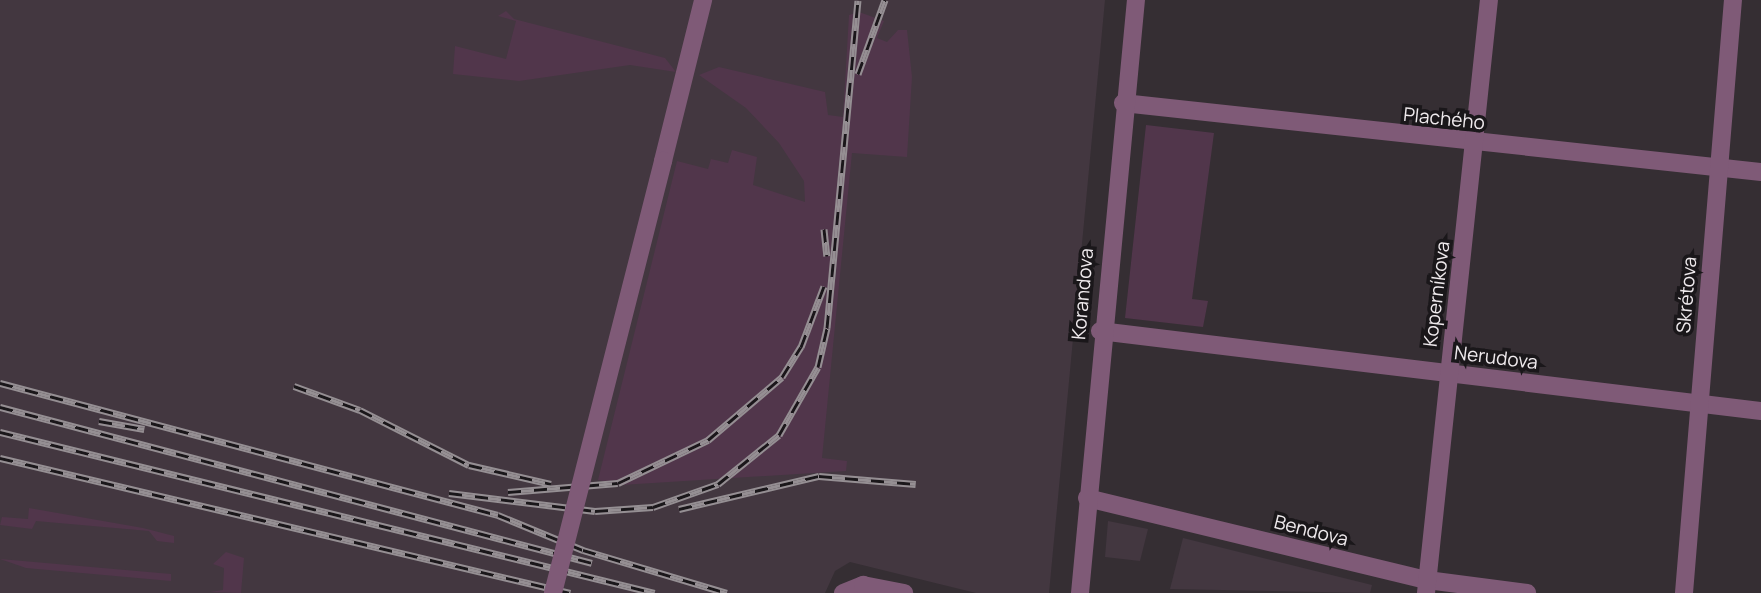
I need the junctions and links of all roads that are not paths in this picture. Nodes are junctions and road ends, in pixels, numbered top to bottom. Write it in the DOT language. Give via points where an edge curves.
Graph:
graph roads {
  1 [pos="703,0"];
  2 [pos="1136,0"];
  3 [pos="1489,0"];
  4 [pos="1733,0"];
  5 [pos="1123,103"];
  6 [pos="1475,144"];
  7 [pos="1719,168"];
  8 [pos="1761,172"];
  9 [pos="1100,331"];
  10 [pos="1449,373"];
  11 [pos="1699,404"];
  12 [pos="1761,411"];
  13 [pos="1087,498"];
  14 [pos="1426,587"];
  15 [pos="553,593"];
  16 [pos="843,593"];
  17 [pos="904,593"];
  18 [pos="1080,593"];
  19 [pos="1527,593"];
  20 [pos="1684,593"];
  1 -- 15 [label="street, bridge"];
  2 -- 5 [label="street, Korandova"];
  3 -- 6 [label="street, Koperníkova"];
  4 -- 7 [label="street, Skrétova"];
  5 -- 6 [label="street, Plachého"];
  5 -- 9 [label="street, Korandova"];
  6 -- 7 [label="street, Plachého"];
  6 -- 10 [label="street, Koperníkova"];
  7 -- 8 [label="street, Plachého"];
  7 -- 11 [label="street, Skrétova"];
  9 -- 10 [label="street, Nerudova"];
  9 -- 13 [label="street, Korandova"];
  10 -- 11 [label="street, Nerudova"];
  10 -- 14 [label="street, Koperníkova"];
  11 -- 12 [label="street, Nerudova"];
  11 -- 20 [label="street, Skrétova"];
  13 -- 14 [label="street, Bendova"];
  13 -- 18 [label="street, Korandova"];
  14 -- 19 [label="street, Bendova"];
  16 -- 17 [label="street" via="863,585"];
}
